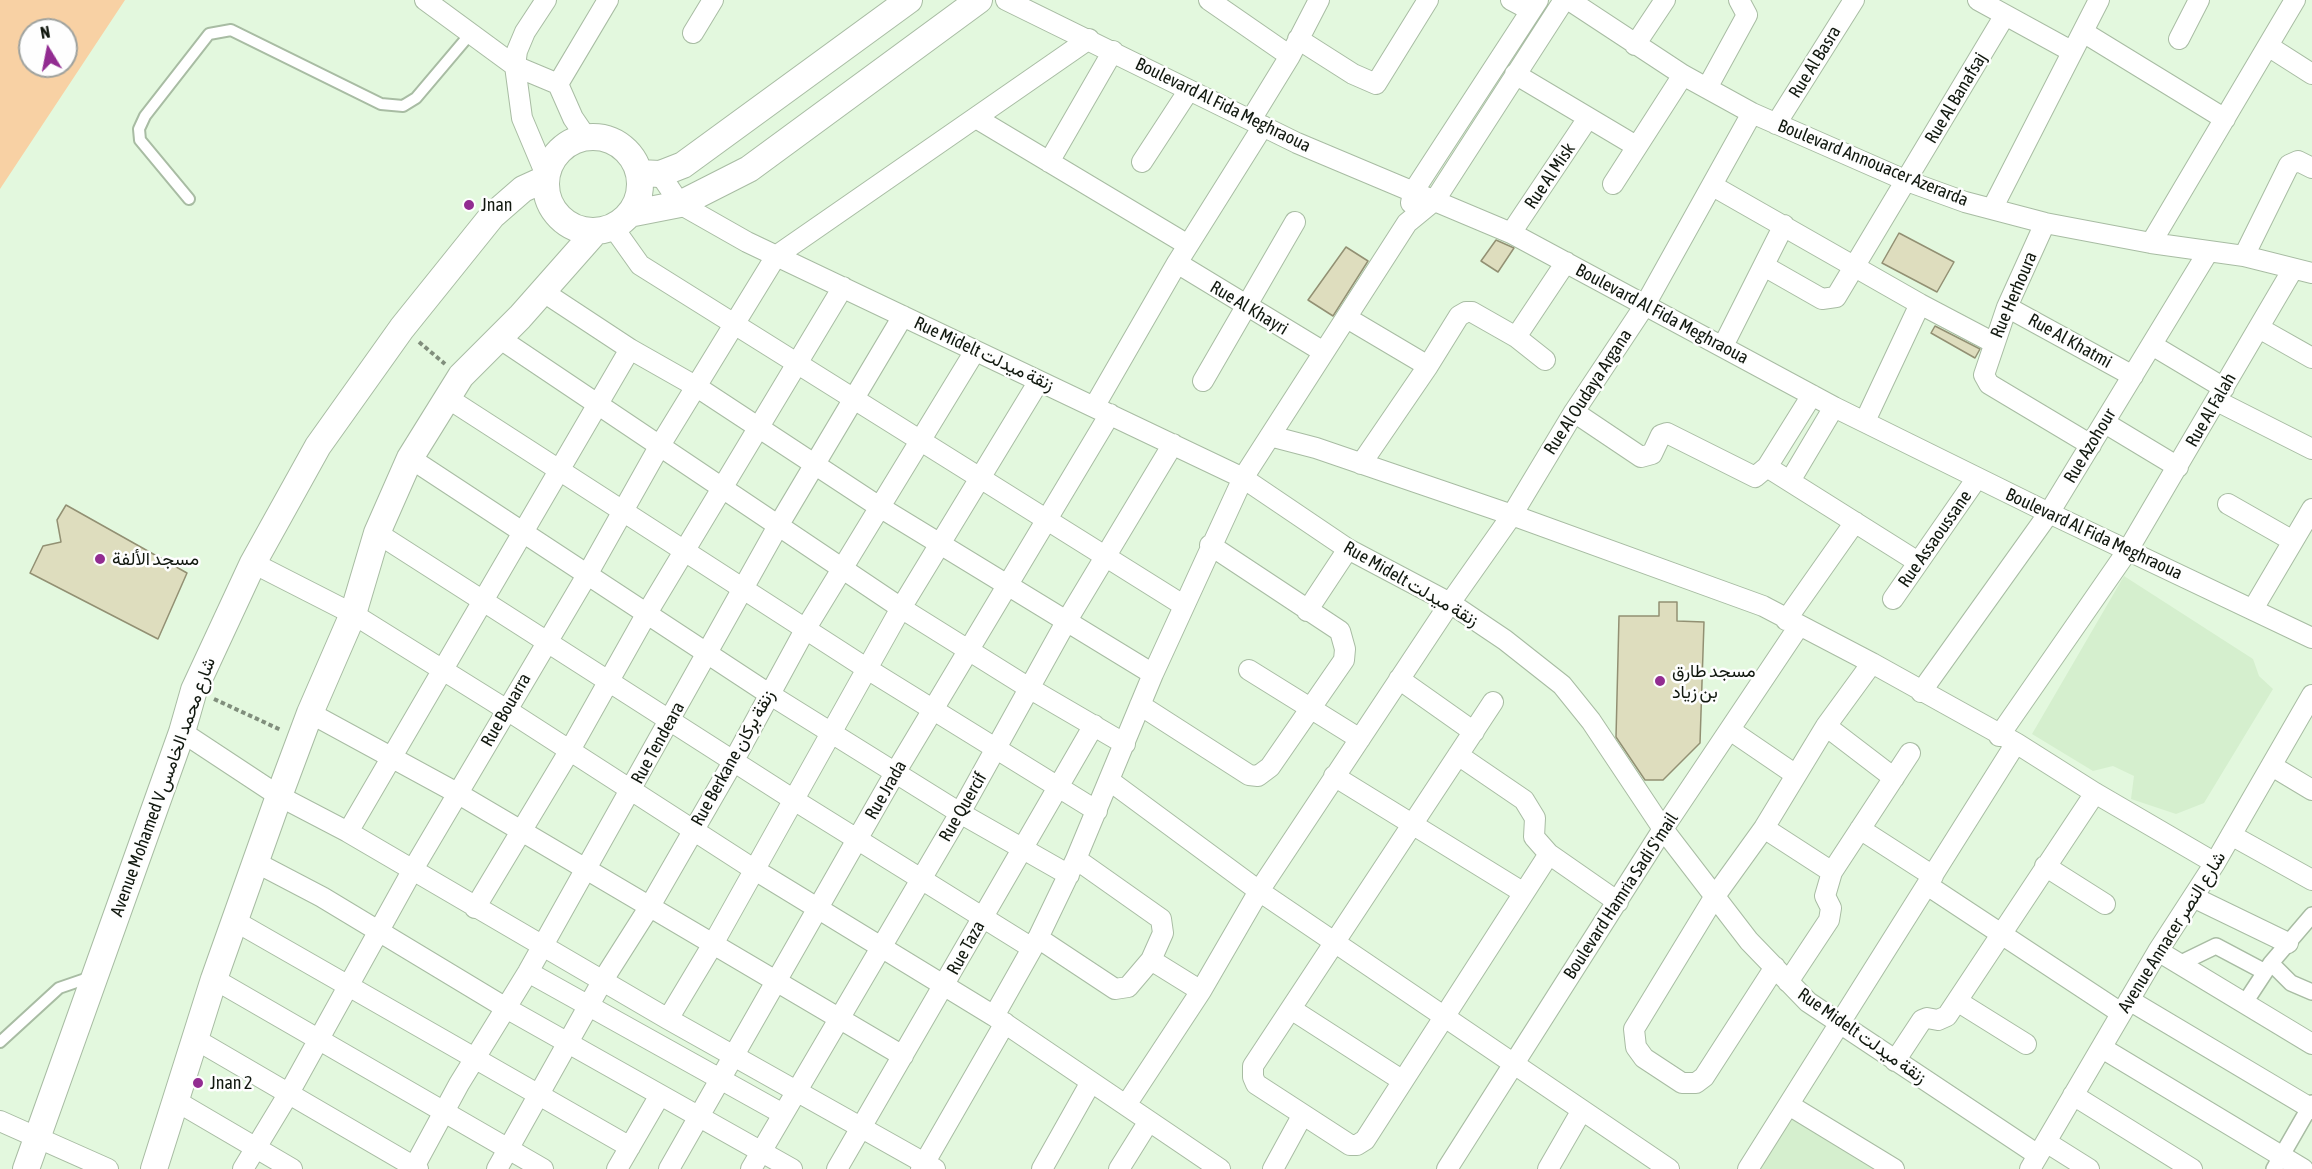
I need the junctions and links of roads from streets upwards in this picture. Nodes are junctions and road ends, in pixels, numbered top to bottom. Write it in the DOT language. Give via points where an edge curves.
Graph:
graph roads {
  1 [pos="425,0"];
  2 [pos="546,0"];
  3 [pos="608,0"];
  4 [pos="713,0"];
  5 [pos="909,0"];
  6 [pos="979,0"];
  7 [pos="1006,0"];
  8 [pos="1209,0"];
  9 [pos="1319,0"];
  10 [pos="1428,0"];
  11 [pos="1511,0"];
  12 [pos="1564,0"];
  13 [pos="1569,0"];
  14 [pos="1665,0"];
  15 [pos="1739,0"];
  16 [pos="1854,0"];
  17 [pos="1978,0"];
  18 [pos="2099,0"];
  19 [pos="2199,0"];
  20 [pos="2295,0"];
  21 [pos="1534,5"];
  22 [pos="2005,15"];
  23 [pos="2083,32"];
  24 [pos="693,33"];
  25 [pos="1089,39"];
  26 [pos="2180,39"];
  27 [pos="1635,45"];
  28 [pos="2268,46"];
  29 [pos="1294,48"];
  30 [pos="1113,51"];
  31 [pos="2072,51"];
  32 [pos="515,66"];
  33 [pos="1515,74"];
  34 [pos="2312,74"];
  35 [pos="1683,75"];
  36 [pos="558,84"];
  37 [pos="1707,88"];
  38 [pos="1189,90"];
  39 [pos="1752,113"];
  40 [pos="976,118"];
  41 [pos="1588,118"];
  42 [pos="2225,119"];
  43 [pos="1257,122"];
  44 [pos="1776,124"];
  45 [pos="586,136"];
  46 [pos="1636,146"];
  47 [pos="1049,162"];
  48 [pos="1142,162"];
  49 [pos="2312,168"];
  50 [pos="650,174"];
  51 [pos="546,177"];
  52 [pos="1906,181"];
  53 [pos="1613,184"];
  54 [pos="1713,186"];
  55 [pos="1413,192"];
  56 [pos="1435,200"];
  57 [pos="680,204"];
  58 [pos="1992,209"];
  59 [pos="1295,222"];
  60 [pos="1407,223"];
  61 [pos="2045,223"];
  62 [pos="613,224"];
  63 [pos="1784,225"];
  64 [pos="1511,233"];
  65 [pos="2151,243"];
  66 [pos="1188,245"];
  67 [pos="2208,252"];
  68 [pos="776,256"];
  69 [pos="2244,256"];
  70 [pos="1566,262"];
  71 [pos="1177,263"];
  72 [pos="1764,266"];
  73 [pos="1855,266"];
  74 [pos="2293,269"];
  75 [pos="2312,273"];
  76 [pos="843,287"];
  77 [pos="542,291"];
  78 [pos="1920,304"];
  79 [pos="1645,305"];
  80 [pos="2007,307"];
  81 [pos="1246,308"];
  82 [pos="903,316"];
  83 [pos="1347,318"];
  84 [pos="733,323"];
  85 [pos="2259,328"];
  86 [pos="1516,337"];
  87 [pos="499,338"];
  88 [pos="1994,343"];
  89 [pos="2152,345"];
  90 [pos="1723,346"];
  91 [pos="630,349"];
  92 [pos="975,351"];
  93 [pos="1322,351"];
  94 [pos="2312,358"];
  95 [pos="1545,360"];
  96 [pos="798,363"];
  97 [pos="1428,366"];
  98 [pos="2133,376"];
  99 [pos="1039,381"];
  100 [pos="1203,381"];
  101 [pos="697,387"];
  102 [pos="2221,394"];
  103 [pos="1812,395"];
  104 [pos="446,397"];
  105 [pos="854,398"];
  106 [pos="598,406"];
  107 [pos="1833,407"];
  108 [pos="1102,411"];
  109 [pos="1574,412"];
  110 [pos="1865,421"];
  111 [pos="2104,423"];
  112 [pos="758,428"];
  113 [pos="1270,436"];
  114 [pos="921,440"];
  115 [pos="1173,444"];
  116 [pos="2091,446"];
  117 [pos="659,447"];
  118 [pos="2312,449"];
  119 [pos="410,458"];
  120 [pos="1361,464"];
  121 [pos="815,465"];
  122 [pos="1767,467"];
  123 [pos="2178,467"];
  124 [pos="560,470"];
  125 [pos="1242,478"];
  126 [pos="1977,478"];
  127 [pos="978,479"];
  128 [pos="1790,481"];
  129 [pos="721,489"];
  130 [pos="2228,504"];
  131 [pos="878,506"];
  132 [pos="2312,508"];
  133 [pos="623,512"];
  134 [pos="2049,513"];
  135 [pos="1512,515"];
  136 [pos="1045,521"];
  137 [pos="1855,522"];
  138 [pos="778,526"];
  139 [pos="522,532"];
  140 [pos="377,533"];
  141 [pos="2293,541"];
  142 [pos="940,544"];
  143 [pos="1210,545"];
  144 [pos="1348,549"];
  145 [pos="2128,550"];
  146 [pos="684,551"];
  147 [pos="1107,557"];
  148 [pos="1918,562"];
  149 [pos="253,563"];
  150 [pos="842,570"];
  151 [pos="587,575"];
  152 [pos="1005,586"];
  153 [pos="742,589"];
  154 [pos="1893,599"];
  155 [pos="482,601"];
  156 [pos="1450,603"];
  157 [pos="1183,605"];
  158 [pos="901,608"];
  159 [pos="2253,609"];
  160 [pos="1307,610"];
  161 [pos="647,613"];
  162 [pos="353,614"];
  163 [pos="1066,622"];
  164 [pos="1793,623"];
  165 [pos="806,628"];
  166 [pos="2312,638"];
  167 [pos="546,642"];
  168 [pos="969,650"];
  169 [pos="708,653"];
  170 [pos="1872,663"];
  171 [pos="441,670"];
  172 [pos="869,670"];
  173 [pos="1249,670"];
  174 [pos="1153,674"];
  175 [pos="1399,679"];
  176 [pos="607,681"];
  177 [pos="1029,688"];
  178 [pos="1921,692"];
  179 [pos="769,694"];
  180 [pos="2312,695"];
  181 [pos="1493,702"];
  182 [pos="1140,705"];
  183 [pos="1309,708"];
  184 [pos="507,710"];
  185 [pos="933,710"];
  186 [pos="310,713"];
  187 [pos="2307,715"];
  188 [pos="669,721"];
  189 [pos="1094,725"];
  190 [pos="1826,726"];
  191 [pos="1730,730"];
  192 [pos="832,731"];
  193 [pos="182,732"];
  194 [pos="1474,732"];
  195 [pos="1360,739"];
  196 [pos="2008,740"];
  197 [pos="1125,744"];
  198 [pos="996,749"];
  199 [pos="570,750"];
  200 [pos="1910,753"];
  201 [pos="1458,754"];
  202 [pos="391,756"];
  203 [pos="733,762"];
  204 [pos="2272,766"];
  205 [pos="895,773"];
  206 [pos="1796,775"];
  207 [pos="1335,776"];
  208 [pos="1894,778"];
  209 [pos="1110,781"];
  210 [pos="1058,787"];
  211 [pos="632,789"];
  212 [pos="2312,790"];
  213 [pos="457,793"];
  214 [pos="2095,793"];
  215 [pos="279,796"];
  216 [pos="794,800"];
  217 [pos="1097,811"];
  218 [pos="960,813"];
  219 [pos="1412,824"];
  220 [pos="1764,828"];
  221 [pos="1860,829"];
  222 [pos="693,830"];
  223 [pos="1663,830"];
  224 [pos="521,831"];
  225 [pos="348,832"];
  226 [pos="2231,835"];
  227 [pos="857,841"];
  228 [pos="1023,850"];
  229 [pos="1549,854"];
  230 [pos="257,863"];
  231 [pos="2215,863"];
  232 [pos="1072,867"];
  233 [pos="2045,867"];
  234 [pos="585,868"];
  235 [pos="755,870"];
  236 [pos="412,871"];
  237 [pos="1832,872"];
  238 [pos="921,880"];
  239 [pos="1930,880"];
  240 [pos="2312,880"];
  241 [pos="1259,891"];
  242 [pos="1524,893"];
  243 [pos="1715,896"];
  244 [pos="2193,897"];
  245 [pos="1618,902"];
  246 [pos="2105,904"];
  247 [pos="650,906"];
  248 [pos="475,908"];
  249 [pos="819,909"];
  250 [pos="2312,915"];
  251 [pos="984,917"];
  252 [pos="235,921"];
  253 [pos="379,931"];
  254 [pos="2002,933"];
  255 [pos="1334,942"];
  256 [pos="1035,943"];
  257 [pos="542,944"];
  258 [pos="713,944"];
  259 [pos="2288,944"];
  260 [pos="881,947"];
  261 [pos="2158,951"];
  262 [pos="1151,960"];
  263 [pos="2179,964"];
  264 [pos="2268,968"];
  265 [pos="528,972"];
  266 [pos="1781,975"];
  267 [pos="214,979"];
  268 [pos="603,980"];
  269 [pos="777,981"];
  270 [pos="347,985"];
  271 [pos="945,986"];
  272 [pos="1200,991"];
  273 [pos="2312,992"];
  274 [pos="1958,1001"];
  275 [pos="2244,1004"];
  276 [pos="588,1006"];
  277 [pos="2125,1006"];
  278 [pos="506,1008"];
  279 [pos="1291,1009"];
  280 [pos="1444,1017"];
  281 [pos="839,1018"];
  282 [pos="668,1019"];
  283 [pos="1000,1019"];
  284 [pos="1841,1025"];
  285 [pos="318,1038"];
  286 [pos="2309,1038"];
  287 [pos="195,1039"];
  288 [pos="568,1042"];
  289 [pos="2026,1044"];
  290 [pos="2102,1048"];
  291 [pos="903,1056"];
  292 [pos="734,1057"];
  293 [pos="474,1059"];
  294 [pos="1895,1061"];
  295 [pos="1513,1063"];
  296 [pos="719,1081"];
  297 [pos="1403,1081"];
  298 [pos="1091,1082"];
  299 [pos="796,1090"];
  300 [pos="289,1094"];
  301 [pos="660,1095"];
  302 [pos="2073,1095"];
  303 [pos="539,1096"];
  304 [pos="176,1101"];
  305 [pos="1126,1105"];
  306 [pos="1790,1105"];
  307 [pos="2311,1107"];
  308 [pos="1582,1110"];
  309 [pos="443,1112"];
  310 [pos="783,1114"];
  311 [pos="699,1116"];
  312 [pos="1302,1116"];
  313 [pos="0,1121"];
  314 [pos="1149,1121"];
  315 [pos="862,1127"];
  316 [pos="37,1137"];
  317 [pos="630,1147"];
  318 [pos="256,1149"];
  319 [pos="508,1149"];
  320 [pos="2038,1156"];
  321 [pos="756,1160"];
  322 [pos="2278,1162"];
  323 [pos="1656,1165"];
  324 [pos="1210,1166"];
  325 [pos="926,1167"];
  326 [pos="415,1168"];
  327 [pos="26,1169"];
  328 [pos="108,1169"];
  329 [pos="154,1169"];
  330 [pos="243,1169"];
  331 [pos="292,1169"];
  332 [pos="497,1169"];
  333 [pos="543,1169"];
  334 [pos="617,1169"];
  335 [pos="669,1169"];
  336 [pos="792,1169"];
  337 [pos="837,1169"];
  338 [pos="1042,1169"];
  339 [pos="1119,1169"];
  340 [pos="1273,1169"];
  341 [pos="1447,1169"];
  342 [pos="1548,1169"];
  343 [pos="1748,1169"];
  344 [pos="1894,1169"];
  345 [pos="2089,1169"];
  346 [pos="2192,1169"];
  347 [pos="2303,1169"];
  1 -- 32 [label="street"];
  2 -- 32 [label="street" via="525,32"];
  3 -- 36 [label="street"];
  4 -- 24 [label="street"];
  5 -- 50 [label="street" via="683,165"];
  6 -- 57 [label="street" via="749,169"];
  7 -- 25 [label="street, Boulevard Al Fida Meghraoua"];
  8 -- 29 [label="street"];
  9 -- 29 [label="street, Rue Jrada"];
  10 -- 29 [label="street" via="1376,84"];
  11 -- 21 [label="street"];
  12 -- 33 [label="street"];
  13 -- 27 [label="street, Boulevard Annouacer Azerarda"];
  14 -- 27 [label="street"];
  15 -- 37 [label="street" via="1747,15"];
  16 -- 44 [label="street, Rue Al Basra"];
  17 -- 22 [label="street"];
  18 -- 23 [label="street"];
  19 -- 26 [label="street"];
  20 -- 28 [label="street"];
  21 -- 55 [label="street"];
  22 -- 31 [label="street"];
  22 -- 52 [label="street, Rue Al Banafsaj"];
  23 -- 31 [label="street"];
  23 -- 42 [label="street"];
  25 -- 30 [label="street, Boulevard Al Fida Meghraoua"];
  25 -- 40 [label="street"];
  27 -- 35 [label="street, Boulevard Annouacer Azerarda"];
  28 -- 34 [label="street"];
  28 -- 42 [label="street"];
  29 -- 43 [label="street, Rue Jrada"];
  30 -- 38 [label="street, Boulevard Al Fida Meghraoua"];
  30 -- 47 [label="street"];
  31 -- 58 [label="street"];
  32 -- 36 [label="street"];
  32 -- 51 [label="street" via="522,118"];
  33 -- 41 [label="street"];
  33 -- 56 [label="street"];
  35 -- 37 [label="street, Boulevard Annouacer Azerarda"];
  35 -- 46 [label="street"];
  36 -- 45 [label="street"];
  37 -- 39 [label="street, Boulevard Annouacer Azerarda"];
  38 -- 43 [label="street, Boulevard Al Fida Meghraoua"];
  38 -- 48 [label="street"];
  39 -- 44 [label="street, Boulevard Annouacer Azerarda"];
  39 -- 54 [label="street, Rue Al Oudaya Argana"];
  40 -- 47 [label="street"];
  40 -- 68 [label="street"];
  41 -- 46 [label="street"];
  41 -- 64 [label="street, Rue Al Misk"];
  42 -- 65 [label="street"];
  43 -- 55 [label="street, Boulevard Al Fida Meghraoua"];
  43 -- 66 [label="street, Rue Jrada"];
  44 -- 52 [label="street, Boulevard Annouacer Azerarda"];
  45 -- 50 [label="street" via="614,141"];
  45 -- 51 [label="street" via="556,154"];
  46 -- 53 [label="street"];
  47 -- 66 [label="street"];
  49 -- 69 [label="street" via="2298,161 2289,165"];
  50 -- 57 [label="street, Rue Midelt زنقة ميدلت"];
  50 -- 62 [label="street"];
  51 -- 62 [label="street" via="548,199 558,217 575,228"];
  51 -- 149 [label="street, Avenue Mohamed V شارع محمد الخامس" via="523,189 492,216 402,328 318,446"];
  52 -- 58 [label="street, Boulevard Annouacer Azerarda"];
  52 -- 73 [label="street, Rue Al Banafsaj"];
  54 -- 63 [label="street"];
  54 -- 79 [label="street, Rue Al Oudaya Argana"];
  55 -- 56 [label="street, Boulevard Al Fida Meghraoua"];
  55 -- 60 [label="street"];
  56 -- 60 [label="street"];
  56 -- 64 [label="street, Boulevard Al Fida Meghraoua"];
  57 -- 62 [label="street"];
  57 -- 68 [label="street, Rue Midelt زنقة ميدلت"];
  58 -- 61 [label="street, Boulevard Annouacer Azerarda"];
  59 -- 81 [label="street"];
  60 -- 83 [label="street"];
  61 -- 65 [label="street, Boulevard Annouacer Azerarda"];
  61 -- 80 [label="street, Rue Herhoura"];
  62 -- 77 [label="street"];
  62 -- 84 [label="street" via="640,266"];
  63 -- 72 [label="street"];
  63 -- 73 [label="street"];
  64 -- 70 [label="street, Boulevard Al Fida Meghraoua"];
  65 -- 67 [label="street, Boulevard Annouacer Azerarda"];
  66 -- 71 [label="street, Rue Jrada"];
  67 -- 69 [label="street, Boulevard Annouacer Azerarda"];
  67 -- 89 [label="street, Rue Azohour"];
  68 -- 76 [label="street, Rue Midelt زنقة ميدلت"];
  68 -- 84 [label="street, Rue Bouarra"];
  69 -- 74 [label="street, Boulevard Annouacer Azerarda"];
  70 -- 79 [label="street, Boulevard Al Fida Meghraoua"];
  70 -- 86 [label="street"];
  71 -- 81 [label="street, Rue Al Khayri"];
  71 -- 108 [label="street, Rue Jrada"];
  72 -- 73 [label="street, Rue Al Banafsaj" via="1822,299 1836,297"];
  72 -- 90 [label="street"];
  73 -- 78 [label="street"];
  74 -- 75 [label="street, Boulevard Annouacer Azerarda"];
  74 -- 85 [label="street, Rue Al Falah"];
  76 -- 82 [label="street, Rue Midelt زنقة ميدلت"];
  76 -- 96 [label="street"];
  77 -- 87 [label="street"];
  77 -- 91 [label="street"];
  78 -- 88 [label="street"];
  78 -- 110 [label="street"];
  79 -- 90 [label="street, Boulevard Al Fida Meghraoua"];
  79 -- 109 [label="street, Rue Al Oudaya Argana"];
  80 -- 88 [label="street, Rue Herhoura"];
  80 -- 98 [label="street, Rue Al Khatmi"];
  81 -- 93 [label="street, Rue Al Khayri"];
  81 -- 100 [label="street"];
  82 -- 92 [label="street, Rue Midelt زنقة ميدلت"];
  82 -- 105 [label="street, Rue Tendeara"];
  83 -- 93 [label="street"];
  83 -- 97 [label="street"];
  84 -- 96 [label="street"];
  84 -- 101 [label="street, Rue Bouarra"];
  85 -- 94 [label="street"];
  85 -- 102 [label="street, Rue Al Falah"];
  86 -- 95 [label="street"];
  86 -- 97 [label="street" via="1466,312 1459,316"];
  87 -- 104 [label="street" via="460,376"];
  87 -- 106 [label="street"];
  88 -- 116 [label="street, Rue Herhoura" via="1984,375 1989,384"];
  89 -- 98 [label="street, Rue Azohour"];
  89 -- 102 [label="street"];
  90 -- 103 [label="street, Boulevard Al Fida Meghraoua"];
  91 -- 101 [label="street"];
  91 -- 106 [label="street"];
  92 -- 99 [label="street, Rue Midelt زنقة ميدلت"];
  92 -- 114 [label="street, Rue Berkane زنقة بركان"];
  93 -- 113 [label="street"];
  96 -- 105 [label="street"];
  96 -- 112 [label="street"];
  97 -- 120 [label="street"];
  98 -- 111 [label="street, Rue Azohour"];
  99 -- 108 [label="street, Rue Midelt زنقة ميدلت"];
  99 -- 127 [label="street"];
  101 -- 112 [label="street"];
  101 -- 117 [label="street, Rue Bouarra"];
  102 -- 118 [label="street"];
  102 -- 123 [label="street, Rue Al Falah"];
  103 -- 107 [label="street, Boulevard Al Fida Meghraoua"];
  103 -- 122 [label="street"];
  104 -- 119 [label="street"];
  104 -- 124 [label="street"];
  105 -- 114 [label="street"];
  105 -- 121 [label="street, Rue Tendeara"];
  106 -- 117 [label="street"];
  106 -- 124 [label="street"];
  107 -- 110 [label="street, Boulevard Al Fida Meghraoua"];
  107 -- 128 [label="street"];
  108 -- 115 [label="street, Rue Midelt زنقة ميدلت"];
  108 -- 136 [label="street, Rue Jrada"];
  109 -- 122 [label="street" via="1641,457 1652,454 1661,435 1667,434 1751,476 1759,476"];
  109 -- 135 [label="street, Rue Al Oudaya Argana"];
  110 -- 126 [label="street, Boulevard Al Fida Meghraoua"];
  111 -- 116 [label="street, Rue Azohour"];
  111 -- 123 [label="street"];
  112 -- 121 [label="street"];
  112 -- 129 [label="street"];
  113 -- 120 [label="street"];
  113 -- 125 [label="street"];
  114 -- 127 [label="street"];
  114 -- 131 [label="street, Rue Berkane زنقة بركان"];
  115 -- 125 [label="street, Rue Midelt زنقة ميدلت"];
  115 -- 147 [label="street, Rue Quercif"];
  116 -- 134 [label="street, Rue Azohour"];
  117 -- 129 [label="street"];
  117 -- 133 [label="street, Rue Bouarra"];
  119 -- 139 [label="street"];
  119 -- 140 [label="street"];
  120 -- 135 [label="street"];
  121 -- 131 [label="street"];
  121 -- 138 [label="street, Rue Tendeara"];
  122 -- 128 [label="street"];
  123 -- 145 [label="street, Rue Al Falah"];
  124 -- 133 [label="street"];
  124 -- 139 [label="street"];
  125 -- 143 [label="street"];
  125 -- 144 [label="street, Rue Midelt زنقة ميدلت"];
  126 -- 134 [label="street, Boulevard Al Fida Meghraoua"];
  126 -- 148 [label="street, Rue Assaoussane"];
  127 -- 136 [label="street"];
  127 -- 142 [label="street"];
  128 -- 137 [label="street"];
  129 -- 138 [label="street"];
  129 -- 146 [label="street"];
  130 -- 141 [label="street"];
  131 -- 142 [label="street"];
  131 -- 150 [label="street, Rue Berkane زنقة بركان"];
  132 -- 141 [label="street"];
  133 -- 146 [label="street"];
  133 -- 151 [label="street, Rue Bouarra"];
  134 -- 145 [label="street, Boulevard Al Fida Meghraoua"];
  134 -- 178 [label="street, Rue Azohour"];
  135 -- 156 [label="street, Rue Al Oudaya Argana"];
  135 -- 164 [label="street" via="1724,590"];
  136 -- 147 [label="street"];
  136 -- 152 [label="street, Rue Jrada"];
  137 -- 148 [label="street"];
  137 -- 164 [label="street, Boulevard Hamria Sadi S'mail"];
  138 -- 150 [label="street"];
  138 -- 153 [label="street, Rue Tendeara"];
  139 -- 151 [label="street"];
  139 -- 155 [label="street"];
  140 -- 155 [label="street"];
  140 -- 162 [label="street"];
  141 -- 159 [label="street"];
  142 -- 152 [label="street"];
  142 -- 158 [label="street"];
  143 -- 157 [label="street"];
  143 -- 160 [label="street"];
  144 -- 156 [label="street, Rue Midelt زنقة ميدلت"];
  144 -- 160 [label="street"];
  145 -- 159 [label="street, Boulevard Al Fida Meghraoua"];
  145 -- 196 [label="street, Rue Al Falah"];
  146 -- 153 [label="street"];
  146 -- 161 [label="street"];
  147 -- 157 [label="street"];
  147 -- 163 [label="street, Rue Quercif"];
  148 -- 154 [label="street, Rue Assaoussane"];
  149 -- 162 [label="street"];
  149 -- 193 [label="street, Avenue Mohamed V شارع محمد الخامس" via="194,690"];
  150 -- 158 [label="street"];
  150 -- 165 [label="street, Rue Berkane زنقة بركان"];
  151 -- 161 [label="street"];
  151 -- 167 [label="street, Rue Bouarra"];
  152 -- 163 [label="street"];
  152 -- 168 [label="street, Rue Jrada"];
  153 -- 165 [label="street"];
  153 -- 169 [label="street, Rue Tendeara"];
  155 -- 167 [label="street"];
  155 -- 171 [label="street"];
  156 -- 175 [label="street, Rue Al Oudaya Argana"];
  156 -- 223 [label="street, Rue Midelt زنقة ميدلت" via="1505,639 1562,685 1591,721"];
  157 -- 174 [label="street"];
  158 -- 168 [label="street"];
  158 -- 172 [label="street"];
  159 -- 166 [label="street, Boulevard Al Fida Meghraoua"];
  160 -- 183 [label="street" via="1340,632 1345,650 1344,660"];
  161 -- 169 [label="street"];
  161 -- 176 [label="street"];
  162 -- 171 [label="street"];
  162 -- 186 [label="street"];
  163 -- 174 [label="street"];
  163 -- 177 [label="street, Rue Quercif"];
  164 -- 170 [label="street"];
  164 -- 191 [label="street, Boulevard Hamria Sadi S'mail"];
  165 -- 172 [label="street"];
  165 -- 179 [label="street, Rue Berkane زنقة بركان"];
  167 -- 176 [label="street"];
  167 -- 184 [label="street, Rue Bouarra"];
  168 -- 177 [label="street"];
  168 -- 185 [label="street, Rue Jrada"];
  169 -- 179 [label="street"];
  169 -- 188 [label="street, Rue Tendeara"];
  170 -- 178 [label="street"];
  170 -- 190 [label="street"];
  171 -- 184 [label="street"];
  171 -- 202 [label="street"];
  172 -- 185 [label="street"];
  172 -- 192 [label="street"];
  173 -- 183 [label="street"];
  174 -- 182 [label="street"];
  175 -- 194 [label="street"];
  175 -- 195 [label="street, Rue Al Oudaya Argana"];
  176 -- 188 [label="street"];
  176 -- 199 [label="street"];
  177 -- 189 [label="street"];
  177 -- 198 [label="street, Rue Quercif"];
  178 -- 196 [label="street"];
  179 -- 192 [label="street"];
  179 -- 203 [label="street, Rue Berkane زنقة بركان"];
  180 -- 187 [label="street, Avenue Annacer شارع النصر"];
  181 -- 194 [label="street"];
  182 -- 183 [label="street" via="1249,775 1258,776 1270,767"];
  182 -- 197 [label="street"];
  183 -- 195 [label="street"];
  184 -- 199 [label="street"];
  184 -- 213 [label="street, Rue Bouarra"];
  185 -- 198 [label="street"];
  185 -- 205 [label="street, Rue Jrada"];
  186 -- 202 [label="street"];
  186 -- 215 [label="street"];
  187 -- 204 [label="street, Avenue Annacer شارع النصر"];
  188 -- 203 [label="street"];
  188 -- 211 [label="street, Rue Tendeara"];
  189 -- 197 [label="street"];
  189 -- 210 [label="street, Rue Taza"];
  190 -- 206 [label="street"];
  190 -- 208 [label="street"];
  191 -- 206 [label="street"];
  191 -- 223 [label="street, Boulevard Hamria Sadi S'mail"];
  192 -- 205 [label="street"];
  192 -- 216 [label="street"];
  193 -- 215 [label="street"];
  193 -- 316 [label="street, Avenue Mohamed V شارع محمد الخامس"];
  194 -- 201 [label="street"];
  195 -- 207 [label="street, Rue Al Oudaya Argana"];
  196 -- 214 [label="street"];
  196 -- 239 [label="street, Rue Al Falah"];
  197 -- 209 [label="street"];
  198 -- 210 [label="street"];
  198 -- 218 [label="street, Rue Quercif"];
  199 -- 211 [label="street"];
  199 -- 224 [label="street"];
  200 -- 208 [label="street"];
  201 -- 219 [label="street"];
  201 -- 229 [label="street" via="1524,800 1535,818 1534,837"];
  202 -- 213 [label="street"];
  202 -- 225 [label="street"];
  203 -- 216 [label="street"];
  203 -- 222 [label="street, Rue Berkane زنقة بركان"];
  204 -- 212 [label="street"];
  204 -- 226 [label="street, Avenue Annacer شارع النصر"];
  205 -- 218 [label="street"];
  205 -- 227 [label="street, Rue Jrada"];
  206 -- 220 [label="street"];
  207 -- 219 [label="street"];
  207 -- 241 [label="street, Rue Al Oudaya Argana"];
  208 -- 221 [label="street"];
  209 -- 217 [label="street"];
  209 -- 241 [label="street"];
  210 -- 217 [label="street"];
  210 -- 228 [label="street, Rue Taza"];
  211 -- 222 [label="street"];
  211 -- 234 [label="street, Rue Tendeara"];
  213 -- 224 [label="street"];
  213 -- 236 [label="street, Rue Bouarra"];
  214 -- 231 [label="street"];
  214 -- 233 [label="street"];
  215 -- 225 [label="street"];
  215 -- 230 [label="street"];
  216 -- 227 [label="street"];
  216 -- 235 [label="street"];
  217 -- 232 [label="street"];
  218 -- 228 [label="street"];
  218 -- 238 [label="street, Rue Quercif"];
  219 -- 242 [label="street"];
  219 -- 255 [label="street"];
  220 -- 237 [label="street"];
  220 -- 243 [label="street"];
  221 -- 237 [label="street"];
  221 -- 239 [label="street"];
  222 -- 235 [label="street"];
  222 -- 247 [label="street, Rue Berkane زنقة بركان"];
  223 -- 243 [label="street, Rue Midelt زنقة ميدلت"];
  223 -- 245 [label="street, Boulevard Hamria Sadi S'mail"];
  224 -- 234 [label="street"];
  224 -- 248 [label="street"];
  225 -- 236 [label="street"];
  226 -- 231 [label="street, Avenue Annacer شارع النصر"];
  226 -- 240 [label="street"];
  227 -- 238 [label="street"];
  227 -- 249 [label="street, Rue Jrada"];
  228 -- 232 [label="street"];
  228 -- 251 [label="street, Rue Taza"];
  229 -- 242 [label="street"];
  229 -- 245 [label="street"];
  230 -- 252 [label="street"];
  230 -- 253 [label="street"];
  231 -- 244 [label="street, Avenue Annacer شارع النصر"];
  232 -- 256 [label="street"];
  232 -- 262 [label="street" via="1161,919 1163,933"];
  233 -- 246 [label="street"];
  233 -- 254 [label="street"];
  234 -- 247 [label="street"];
  234 -- 257 [label="street, Rue Tendeara"];
  235 -- 249 [label="street"];
  235 -- 258 [label="street"];
  236 -- 248 [label="street"];
  236 -- 253 [label="street, Rue Bouarra"];
  237 -- 266 [label="street" via="1825,896 1832,908 1828,920"];
  238 -- 251 [label="street"];
  238 -- 260 [label="street, Rue Quercif"];
  239 -- 254 [label="street"];
  239 -- 284 [label="street, Rue Al Falah"];
  241 -- 255 [label="street"];
  241 -- 272 [label="street, Rue Al Oudaya Argana"];
  242 -- 280 [label="street"];
  243 -- 266 [label="street, Rue Midelt زنقة ميدلت"];
  243 -- 266 [label="street" via="1634,1029 1636,1047 1644,1058 1682,1083 1696,1083"];
  244 -- 259 [label="street"];
  244 -- 261 [label="street, Avenue Annacer شارع النصر"];
  245 -- 295 [label="street, Boulevard Hamria Sadi S'mail"];
  247 -- 258 [label="street"];
  247 -- 268 [label="street, Rue Berkane زنقة بركان"];
  248 -- 257 [label="street"];
  249 -- 260 [label="street"];
  249 -- 269 [label="street, Rue Jrada"];
  250 -- 259 [label="street"];
  251 -- 256 [label="street"];
  251 -- 271 [label="street, Rue Taza"];
  252 -- 267 [label="street"];
  252 -- 270 [label="street"];
  253 -- 270 [label="street, Rue Bouarra"];
  253 -- 278 [label="street"];
  254 -- 274 [label="street"];
  254 -- 277 [label="street"];
  255 -- 279 [label="street"];
  255 -- 280 [label="street"];
  256 -- 262 [label="street" via="1115,989 1128,987"];
  256 -- 283 [label="street"];
  257 -- 265 [label="street, Rue Tendeara"];
  257 -- 268 [label="street"];
  258 -- 269 [label="street"];
  258 -- 282 [label="street"];
  259 -- 264 [label="street"];
  260 -- 271 [label="street"];
  260 -- 281 [label="street, Rue Quercif"];
  261 -- 263 [label="street"];
  261 -- 277 [label="street, Avenue Annacer شارع النصر"];
  262 -- 272 [label="street"];
  263 -- 264 [label="street" via="2216,946"];
  263 -- 275 [label="street"];
  264 -- 273 [label="street"];
  264 -- 275 [label="street"];
  265 -- 276 [label="street"];
  265 -- 278 [label="street, Rue Tendeara"];
  266 -- 284 [label="street, Rue Midelt زنقة ميدلت" via="1808,1002"];
  267 -- 285 [label="street"];
  267 -- 287 [label="street"];
  268 -- 276 [label="street, Rue Berkane زنقة بركان"];
  268 -- 282 [label="street"];
  269 -- 281 [label="street"];
  269 -- 292 [label="street, Rue Jrada"];
  270 -- 285 [label="street, Rue Bouarra"];
  270 -- 293 [label="street"];
  271 -- 283 [label="street"];
  271 -- 291 [label="street, Rue Taza"];
  272 -- 305 [label="street, Rue Al Oudaya Argana"];
  274 -- 289 [label="street"];
  274 -- 294 [label="street" via="1941,1020 1922,1020"];
  275 -- 286 [label="street"];
  276 -- 288 [label="street, Rue Berkane زنقة بركان"];
  276 -- 296 [label="street"];
  277 -- 290 [label="street, Avenue Annacer شارع النصر"];
  277 -- 307 [label="street"];
  278 -- 288 [label="street"];
  278 -- 293 [label="street, Rue Tendeara"];
  279 -- 297 [label="street"];
  279 -- 312 [label="street" via="1253,1066 1252,1077 1262,1091"];
  280 -- 295 [label="street"];
  280 -- 297 [label="street"];
  281 -- 291 [label="street"];
  281 -- 299 [label="street, Rue Quercif"];
  282 -- 292 [label="street"];
  283 -- 298 [label="street"];
  283 -- 325 [label="street"];
  284 -- 294 [label="street, Rue Midelt زنقة ميدلت"];
  284 -- 306 [label="street, Rue Al Falah"];
  285 -- 300 [label="street, Rue Bouarra"];
  285 -- 309 [label="street"];
  287 -- 300 [label="street"];
  287 -- 304 [label="street"];
  288 -- 301 [label="street"];
  288 -- 303 [label="street, Rue Berkane زنقة بركان"];
  290 -- 302 [label="street, Avenue Annacer شارع النصر"];
  290 -- 322 [label="street"];
  291 -- 315 [label="street, Rue Taza"];
  292 -- 296 [label="street, Rue Jrada"];
  292 -- 299 [label="street"];
  293 -- 303 [label="street"];
  293 -- 309 [label="street, Rue Tendeara"];
  294 -- 320 [label="street, Rue Midelt زنقة ميدلت"];
  295 -- 308 [label="street"];
  295 -- 341 [label="street, Boulevard Hamria Sadi S'mail"];
  296 -- 310 [label="street"];
  296 -- 311 [label="street, Rue Jrada"];
  297 -- 312 [label="street" via="1365,1140 1357,1145 1350,1145"];
  298 -- 305 [label="street"];
  298 -- 338 [label="street"];
  299 -- 310 [label="street, Rue Quercif"];
  299 -- 315 [label="street"];
  300 -- 318 [label="street, Rue Bouarra"];
  300 -- 326 [label="street"];
  301 -- 311 [label="street"];
  301 -- 317 [label="street"];
  302 -- 320 [label="street, Avenue Annacer شارع النصر"];
  302 -- 346 [label="street"];
  303 -- 317 [label="street"];
  303 -- 319 [label="street, Rue Berkane زنقة بركان"];
  304 -- 318 [label="street"];
  304 -- 329 [label="street"];
  305 -- 314 [label="street"];
  306 -- 343 [label="street, Rue Al Falah"];
  306 -- 344 [label="street"];
  307 -- 322 [label="street"];
  308 -- 323 [label="street"];
  308 -- 342 [label="street"];
  309 -- 319 [label="street"];
  309 -- 326 [label="street, Rue Tendeara"];
  310 -- 321 [label="street, Rue Quercif"];
  311 -- 321 [label="street"];
  311 -- 335 [label="street, Rue Jrada"];
  312 -- 340 [label="street"];
  313 -- 316 [label="street"];
  314 -- 324 [label="street"];
  314 -- 339 [label="street"];
  315 -- 325 [label="street"];
  315 -- 337 [label="street, Rue Taza"];
  316 -- 327 [label="street, Avenue Mohamed V شارع محمد الخامس"];
  316 -- 328 [label="street"];
  317 -- 334 [label="street"];
  318 -- 330 [label="street, Rue Bouarra"];
  318 -- 331 [label="street"];
  319 -- 332 [label="street, Rue Berkane زنقة بركان"];
  319 -- 333 [label="street"];
  320 -- 345 [label="street, Rue Midelt زنقة ميدلت"];
  321 -- 336 [label="street"];
  322 -- 347 [label="street"];
}
